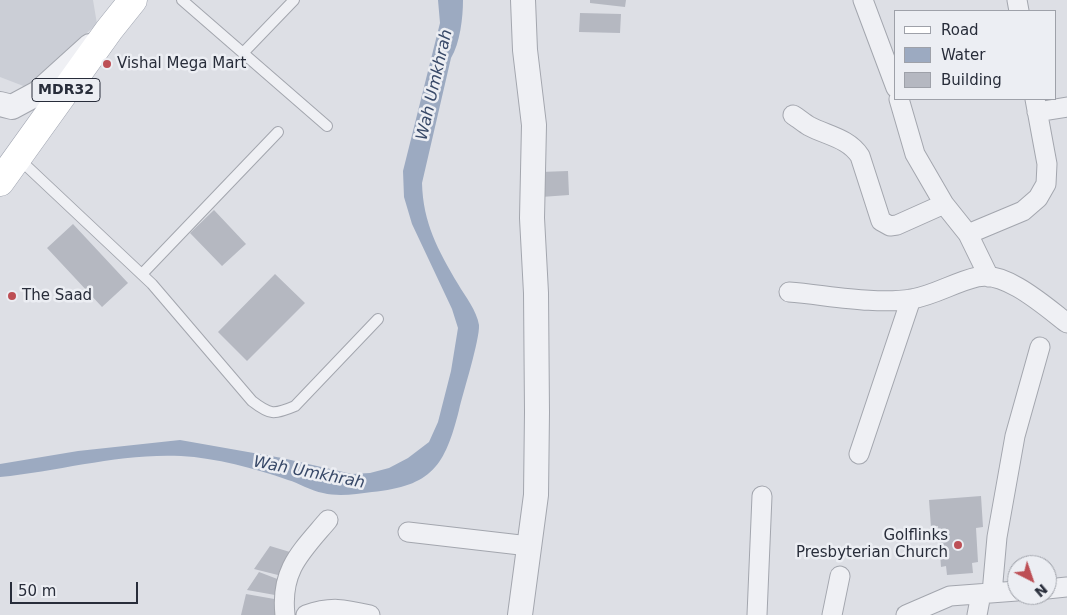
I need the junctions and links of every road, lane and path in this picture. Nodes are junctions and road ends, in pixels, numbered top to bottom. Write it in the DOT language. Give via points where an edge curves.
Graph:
graph roads {
  1 [pos="133,0"];
  2 [pos="182,0"];
  3 [pos="294,0"];
  4 [pos="523,0"];
  5 [pos="863,0"];
  6 [pos="194,4"];
  7 [pos="108,30"];
  8 [pos="243,53"];
  9 [pos="894,83"];
  10 [pos="899,100"];
  11 [pos="0,104"];
  12 [pos="1036,105"];
  13 [pos="1067,107"];
  14 [pos="793,114"];
  15 [pos="327,126"];
  16 [pos="278,132"];
  17 [pos="17,157"];
  18 [pos="0,182"];
  19 [pos="944,204"];
  20 [pos="968,234"];
  21 [pos="142,274"];
  22 [pos="989,277"];
  23 [pos="790,292"];
  24 [pos="911,299"];
  25 [pos="378,319"];
  26 [pos="1067,323"];
  27 [pos="1040,347"];
  28 [pos="859,454"];
  29 [pos="762,496"];
  30 [pos="328,520"];
  31 [pos="408,532"];
  32 [pos="529,546"];
  33 [pos="840,576"];
  34 [pos="1007,592"];
  35 [pos="986,594"];
  36 [pos="285,615"];
  37 [pos="306,615"];
  38 [pos="370,615"];
  39 [pos="520,615"];
  40 [pos="757,615"];
  41 [pos="832,615"];
  42 [pos="906,615"];
  43 [pos="977,615"];
  1 -- 7 [label="main road, MDR32"];
  2 -- 6 [label="lane"];
  3 -- 8 [label="lane"];
  4 -- 32 [label="street" via="534,125 532,218 536,293 536,494"];
  5 -- 9 [label="street"];
  6 -- 8 [label="lane"];
  7 -- 11 [label="street" via="38,93 12,107"];
  7 -- 17 [label="main road, MDR32"];
  8 -- 15 [label="lane"];
  10 -- 19 [label="street" via="915,154"];
  12 -- 13 [label="street"];
  12 -- 20 [label="street" via="1047,164 1046,184 1038,198 1023,211"];
  14 -- 19 [label="street" via="809,126 855,149 881,221 890,226 897,225"];
  16 -- 21 [label="lane"];
  17 -- 18 [label="main road, MDR32"];
  17 -- 21 [label="lane"];
  19 -- 20 [label="street"];
  20 -- 22 [label="street"];
  21 -- 25 [label="lane" via="266,412 279,413 295,406"];
  22 -- 24 [label="street" via="980,276"];
  22 -- 26 [label="street" via="1023,289"];
  23 -- 24 [label="street"];
  24 -- 28 [label="street"];
  27 -- 35 [label="street" via="1015,436"];
  29 -- 40 [label="street"];
  30 -- 36 [label="street" via="288,571 284,587"];
  31 -- 32 [label="street"];
  32 -- 39 [label="street"];
  33 -- 41 [label="street"];
  34 -- 35 [label="street"];
  35 -- 42 [label="street" via="950,596"];
  35 -- 43 [label="street"];
  37 -- 38 [label="street" via="338,608"];
}
